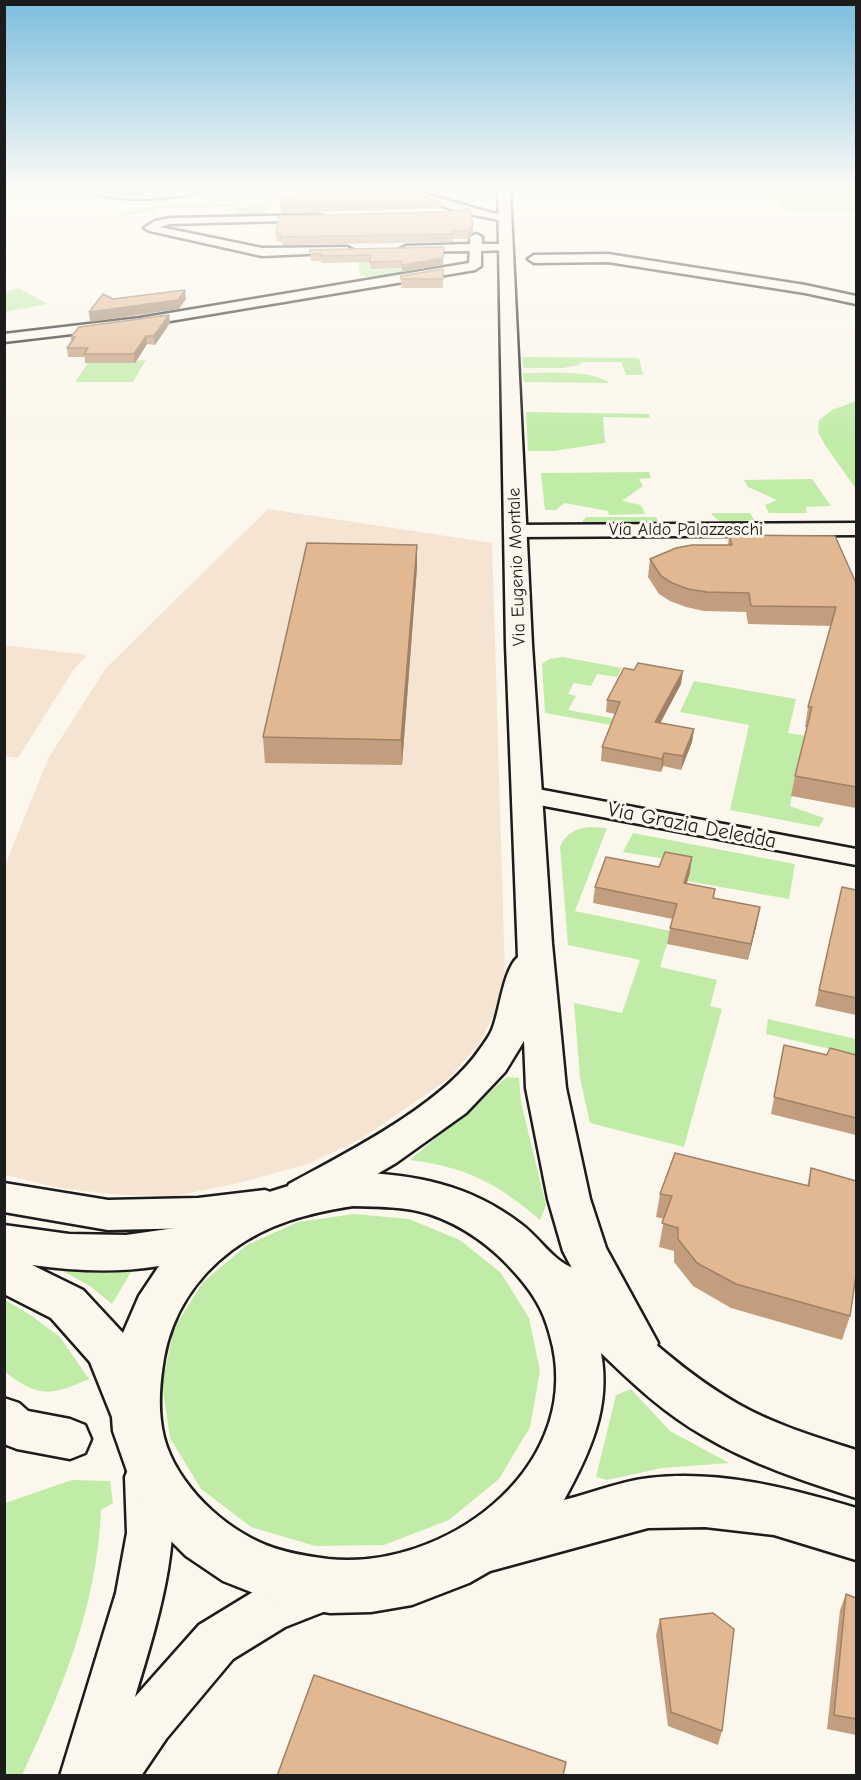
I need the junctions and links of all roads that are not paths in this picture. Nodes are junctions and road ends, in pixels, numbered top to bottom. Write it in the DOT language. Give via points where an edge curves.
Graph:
graph roads {
  1 [pos="433,273"];
  2 [pos="507,273"];
  3 [pos="704,273"];
  4 [pos="856,300"];
  5 [pos="4,338"];
  6 [pos="856,529"];
  7 [pos="516,531"];
  8 [pos="527,795"];
  9 [pos="856,857"];
  10 [pos="535,944"];
  11 [pos="4,1197"];
  12 [pos="291,1200"];
  13 [pos="214,1240"];
  14 [pos="4,1243"];
  15 [pos="585,1251"];
  16 [pos="536,1262"];
  17 [pos="4,1272"];
  18 [pos="583,1305"];
  19 [pos="580,1361"];
  20 [pos="647,1365"];
  21 [pos="134,1414"];
  22 [pos="4,1417"];
  23 [pos="70,1439"];
  24 [pos="146,1463"];
  25 [pos="856,1474"];
  26 [pos="856,1534"];
  27 [pos="484,1547"];
  28 [pos="330,1586"];
  29 [pos="86,1776"];
  30 [pos="110,1776"];
  1 -- 5 [label="street" via="140,322"];
  2 -- 7 [label="main road, Via Eugenio Montale"];
  3 -- 4 [label="street"];
  6 -- 7 [label="street, Via Aldo Palazzeschi"];
  7 -- 8 [label="main road, Via Eugenio Montale"];
  8 -- 9 [label="street, Via Grazia Deledda"];
  8 -- 10 [label="main road, Via Eugenio Montale"];
  10 -- 12 [label="main road" via="510,1032 491,1062 452,1103 382,1152"];
  10 -- 15 [label="main road, Via Eugenio Montale" via="546,1088 569,1199"];
  11 -- 12 [label="street" via="108,1215 198,1213"];
  12 -- 13 [label="main road" via="246,1219"];
  12 -- 16 [label="main road" via="353,1189 405,1192 454,1205 499,1229"];
  13 -- 14 [label="main road" via="126,1253 69,1252"];
  13 -- 21 [label="main road" via="178,1274 151,1316 136,1364"];
  15 -- 18 [label="main road"];
  15 -- 20 [label="main road"];
  16 -- 18 [label="main road"];
  16 -- 19 [label="main road" via="566,1308"];
  17 -- 21 [label="main road" via="67,1304 109,1350"];
  18 -- 19 [label="main road"];
  18 -- 20 [label="main road"];
  19 -- 27 [label="main road" via="578,1412 561,1462 529,1508"];
  20 -- 25 [label="main road" via="719,1419 779,1448"];
  21 -- 24 [label="main road"];
  22 -- 23 [label="street" via="17,1429"];
  24 -- 28 [label="main road" via="174,1509 216,1548 269,1574"];
  24 -- 29 [label="street" via="150,1533 140,1593"];
  26 -- 27 [label="main road" via="774,1510 705,1502 648,1503"];
  27 -- 28 [label="main road" via="437,1570 384,1584"];
  28 -- 30 [label="street" via="270,1609 216,1642 148,1721"];
}
